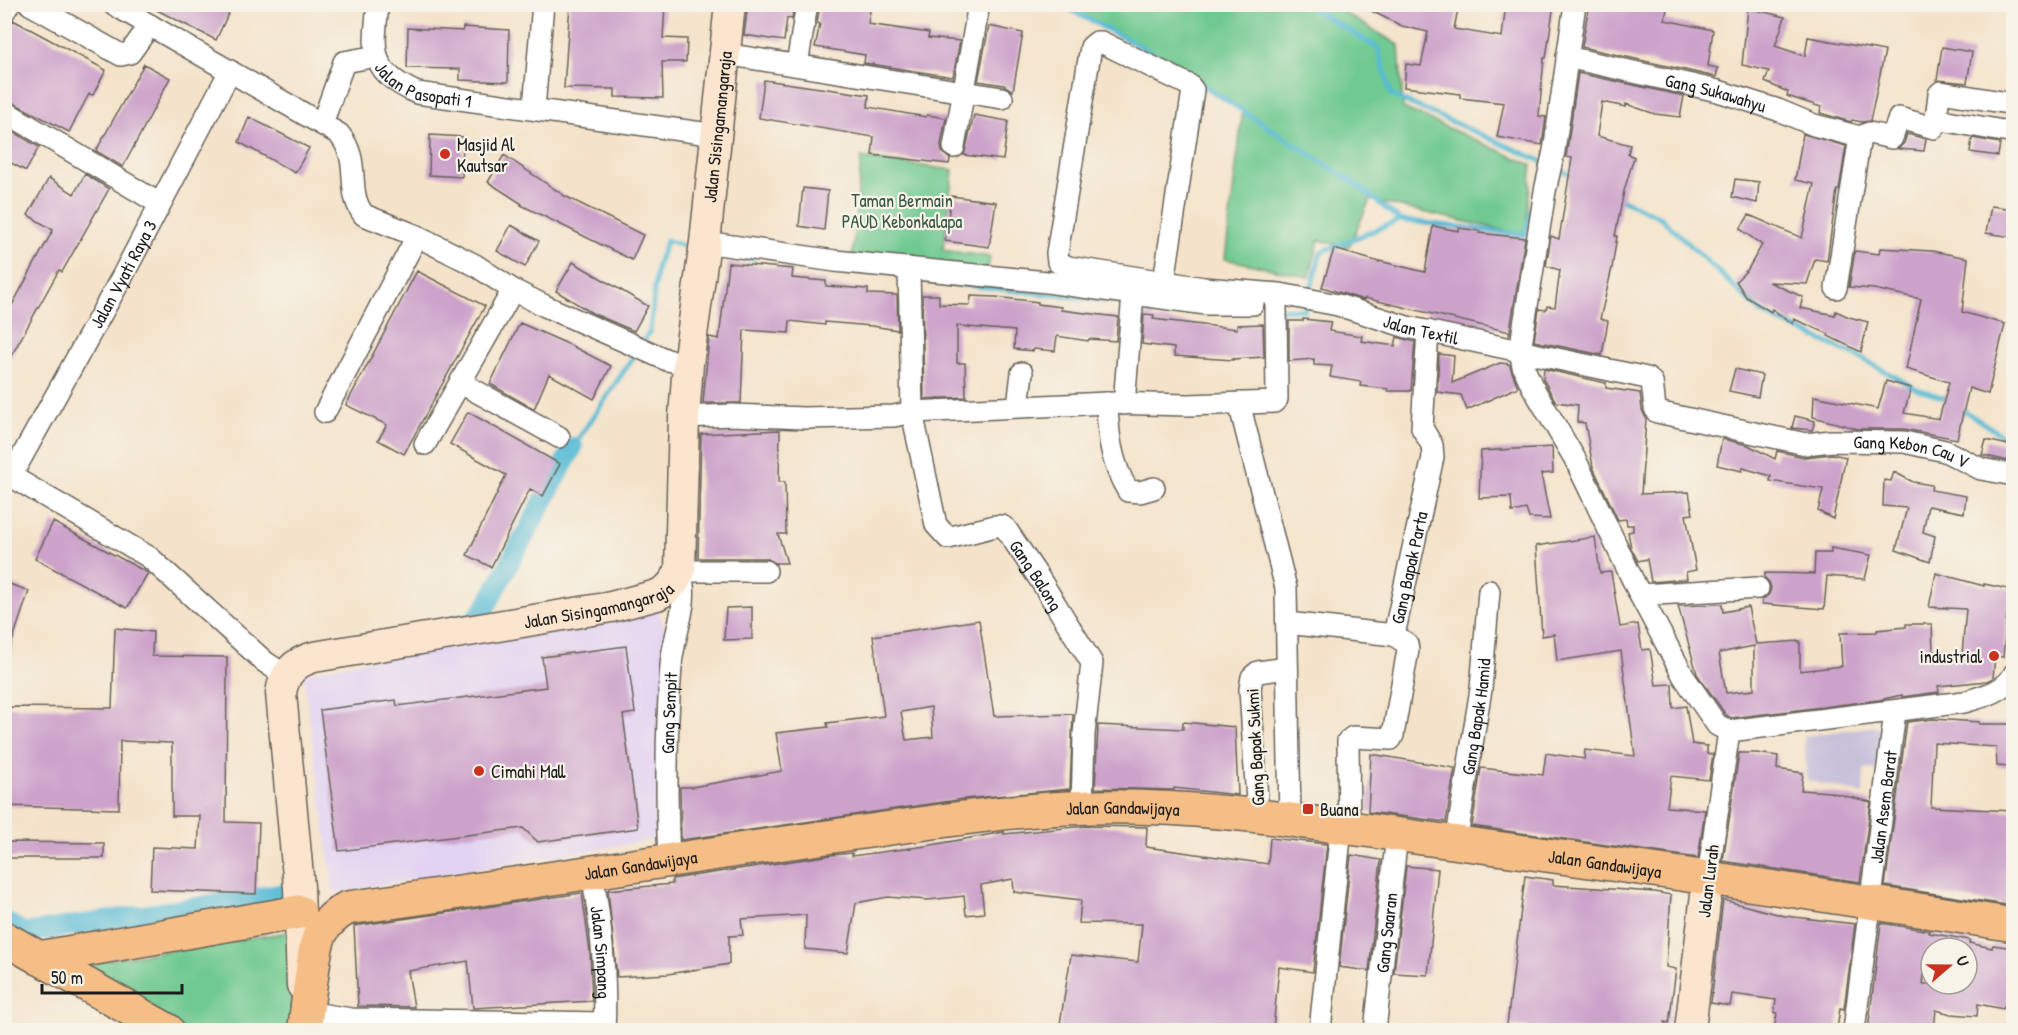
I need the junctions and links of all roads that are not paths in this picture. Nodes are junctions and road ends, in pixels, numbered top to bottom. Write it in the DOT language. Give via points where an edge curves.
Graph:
graph roads {
  1 [pos="9,4"];
  2 [pos="30,4"];
  3 [pos="113,4"];
  4 [pos="378,4"];
  5 [pos="543,4"];
  6 [pos="730,4"];
  7 [pos="807,4"];
  8 [pos="979,4"];
  9 [pos="1575,4"];
  10 [pos="4,12"];
  11 [pos="150,25"];
  12 [pos="725,54"];
  13 [pos="376,57"];
  14 [pos="1567,57"];
  15 [pos="797,65"];
  16 [pos="230,71"];
  17 [pos="963,92"];
  18 [pos="1002,98"];
  19 [pos="2013,104"];
  20 [pos="534,108"];
  21 [pos="4,111"];
  22 [pos="1936,119"];
  23 [pos="322,124"];
  24 [pos="2013,133"];
  25 [pos="716,135"];
  26 [pos="1860,137"];
  27 [pos="954,147"];
  28 [pos="160,204"];
  29 [pos="417,236"];
  30 [pos="704,252"];
  31 [pos="909,268"];
  32 [pos="1164,281"];
  33 [pos="1836,288"];
  34 [pos="513,290"];
  35 [pos="1133,294"];
  36 [pos="1326,303"];
  37 [pos="1276,305"];
  38 [pos="1428,331"];
  39 [pos="1520,351"];
  40 [pos="677,362"];
  41 [pos="1022,373"];
  42 [pos="461,383"];
  43 [pos="1115,403"];
  44 [pos="1239,403"];
  45 [pos="1018,406"];
  46 [pos="325,412"];
  47 [pos="912,412"];
  48 [pos="684,417"];
  49 [pos="559,437"];
  50 [pos="426,444"];
  51 [pos="1806,444"];
  52 [pos="8,474"];
  53 [pos="2013,475"];
  54 [pos="1154,488"];
  55 [pos="680,571"];
  56 [pos="766,571"];
  57 [pos="1758,588"];
  58 [pos="1489,591"];
  59 [pos="1640,595"];
  60 [pos="1287,623"];
  61 [pos="1394,635"];
  62 [pos="1287,668"];
  63 [pos="286,676"];
  64 [pos="2013,677"];
  65 [pos="1895,712"];
  66 [pos="1729,732"];
  67 [pos="1082,807"];
  68 [pos="1258,817"];
  69 [pos="1290,821"];
  70 [pos="1345,828"];
  71 [pos="1397,835"];
  72 [pos="1456,843"];
  73 [pos="669,859"];
  74 [pos="592,873"];
  75 [pos="1708,877"];
  76 [pos="1871,902"];
  77 [pos="299,912"];
  78 [pos="2013,926"];
  79 [pos="4,938"];
  80 [pos="39,957"];
  81 [pos="4,963"];
  82 [pos="305,1021"];
  83 [pos="604,1027"];
  84 [pos="126,1030"];
  85 [pos="167,1030"];
  86 [pos="1320,1030"];
  87 [pos="1375,1030"];
  88 [pos="1690,1030"];
  89 [pos="1854,1030"];
  1 -- 10 [label="street"];
  2 -- 11 [label="street" via="122,55 130,53"];
  3 -- 11 [label="street"];
  4 -- 13 [label="street, Jalan Pasopati 1"];
  5 -- 20 [label="street"];
  6 -- 12 [label="main road, Jalan Sisingamangaraja"];
  7 -- 15 [label="street"];
  8 -- 17 [label="street"];
  9 -- 14 [label="street"];
  11 -- 16 [label="street"];
  12 -- 15 [label="street"];
  12 -- 25 [label="main road, Jalan Sisingamangaraja"];
  13 -- 20 [label="street, Jalan Pasopati 1" via="385,73 417,93"];
  13 -- 23 [label="street" via="344,62"];
  14 -- 26 [label="street, Gang Sukawahyu" via="1718,91"];
  14 -- 39 [label="street"];
  15 -- 17 [label="street"];
  16 -- 23 [label="street"];
  16 -- 28 [label="street, Jalan Vyati Raya 3"];
  17 -- 18 [label="street"];
  17 -- 27 [label="street"];
  19 -- 22 [label="street" via="1941,93"];
  20 -- 25 [label="street, Jalan Pasopati 1"];
  21 -- 28 [label="street"];
  22 -- 24 [label="street"];
  22 -- 26 [label="street, Gang Sukawahyu" via="1934,128 1899,118 1892,138 1869,133"];
  23 -- 29 [label="street" via="346,142 353,161 354,189 364,215"];
  25 -- 30 [label="main road, Jalan Sisingamangaraja"];
  26 -- 33 [label="street"];
  28 -- 52 [label="street, Jalan Vyati Raya 3"];
  29 -- 34 [label="street" via="475,265"];
  29 -- 46 [label="street"];
  30 -- 31 [label="street"];
  30 -- 40 [label="main road, Jalan Sisingamangaraja"];
  31 -- 35 [label="street"];
  31 -- 47 [label="street"];
  32 -- 32 [label="street, Jalan Textil" via="1068,267 1058,262 1091,47 1097,42 1193,90"];
  32 -- 36 [label="street, Jalan Textil"];
  34 -- 40 [label="street" via="630,345"];
  34 -- 42 [label="street"];
  35 -- 37 [label="street" via="1206,304"];
  35 -- 43 [label="street"];
  36 -- 37 [label="street"];
  36 -- 38 [label="street, Jalan Textil"];
  37 -- 44 [label="street" via="1277,399"];
  38 -- 39 [label="street, Jalan Textil"];
  38 -- 61 [label="street, Gang Bapak Parta" via="1422,428 1432,445 1433,457"];
  39 -- 51 [label="street, Jalan Textil" via="1647,378 1652,382 1657,411"];
  39 -- 59 [label="street" via="1532,386 1575,459"];
  40 -- 48 [label="main road, Jalan Sisingamangaraja"];
  41 -- 45 [label="street"];
  42 -- 49 [label="street"];
  42 -- 50 [label="street"];
  43 -- 44 [label="street"];
  43 -- 45 [label="street"];
  43 -- 54 [label="street" via="1109,442 1121,479 1128,491"];
  44 -- 60 [label="street" via="1286,588"];
  45 -- 47 [label="street"];
  47 -- 48 [label="street" via="804,418"];
  47 -- 67 [label="street, Gang Balong" via="936,525 941,532 948,538 995,526 1006,529 1092,663 1084,734"];
  48 -- 55 [label="main road, Jalan Sisingamangaraja"];
  51 -- 53 [label="street, Gang Kebon Cau V" via="1904,442 1945,451 1981,469"];
  52 -- 63 [label="street" via="149,558"];
  55 -- 56 [label="street"];
  55 -- 63 [label="main road, Jalan Sisingamangaraja" via="666,590 640,600 314,657 302,660"];
  55 -- 73 [label="street, Gang Sempit" via="682,608 671,662 667,730"];
  57 -- 59 [label="street"];
  58 -- 72 [label="street, Gang Bapak Hamid" via="1481,689"];
  59 -- 66 [label="street" via="1684,677 1717,725"];
  60 -- 61 [label="street"];
  60 -- 62 [label="street"];
  61 -- 70 [label="street, Gang Bapak Parta" via="1406,641 1408,650 1394,730 1390,739 1353,737 1348,741"];
  62 -- 68 [label="street, Gang Bapak Sukmi" via="1258,672 1252,677"];
  62 -- 69 [label="street"];
  63 -- 77 [label="main road" via="281,693"];
  64 -- 65 [label="street" via="1986,696"];
  65 -- 66 [label="street"];
  65 -- 76 [label="street, Jalan Asem Barat"];
  66 -- 75 [label="street, Jalan Lurah"];
  67 -- 68 [label="main road, Jalan Gandawijaya" via="1145,807"];
  67 -- 73 [label="main road, Jalan Gandawijaya" via="1024,811"];
  68 -- 69 [label="main road, Jalan Gandawijaya"];
  69 -- 70 [label="main road, Jalan Gandawijaya"];
  70 -- 71 [label="main road, Jalan Gandawijaya"];
  70 -- 86 [label="street"];
  71 -- 72 [label="main road, Jalan Gandawijaya"];
  71 -- 87 [label="street, Gang Saaran"];
  72 -- 75 [label="main road, Jalan Gandawijaya"];
  73 -- 74 [label="main road, Jalan Gandawijaya"];
  74 -- 82 [label="main road, Jalan Gandawijaya" via="348,908 334,916 318,937"];
  74 -- 83 [label="street, Jalan Simpang" via="602,946"];
  75 -- 76 [label="main road, Jalan Gandawijaya"];
  75 -- 88 [label="main road, Jalan Lurah"];
  76 -- 78 [label="main road, Jalan Gandawijaya"];
  76 -- 89 [label="street, Jalan Asem Barat"];
  77 -- 80 [label="main road"];
  77 -- 82 [label="main road"];
  79 -- 80 [label="main road"];
  80 -- 85 [label="main road"];
  81 -- 84 [label="main road"];
  82 -- 83 [label="street" via="357,1019"];
}
